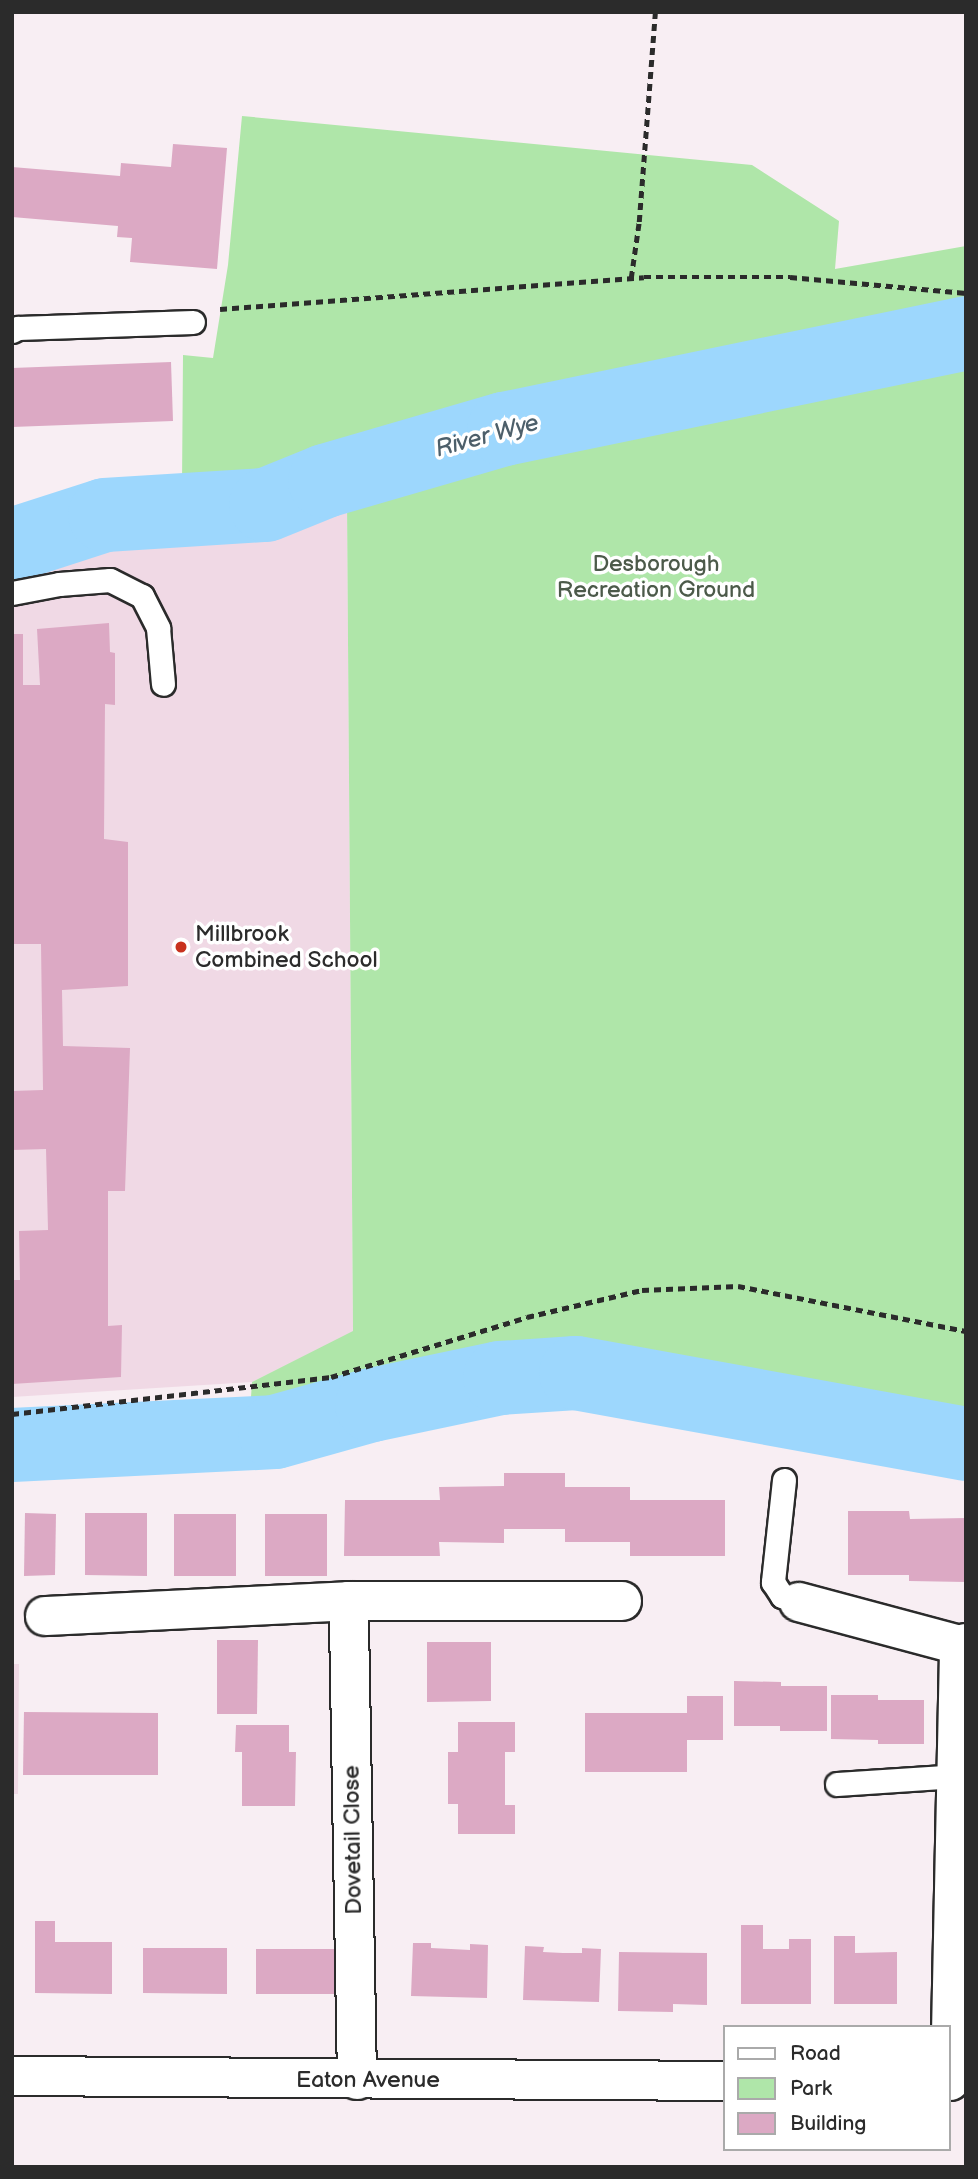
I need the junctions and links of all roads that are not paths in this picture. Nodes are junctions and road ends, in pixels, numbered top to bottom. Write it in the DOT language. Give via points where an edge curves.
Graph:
graph roads {
  1 [pos="193,322"];
  2 [pos="12,331"];
  3 [pos="12,593"];
  4 [pos="163,684"];
  5 [pos="783,1480"];
  6 [pos="349,1601"];
  7 [pos="622,1601"];
  8 [pos="799,1602"];
  9 [pos="45,1616"];
  10 [pos="962,1644"];
  11 [pos="956,1776"];
  12 [pos="837,1784"];
  13 [pos="960,1839"];
  14 [pos="12,2076"];
  15 [pos="357,2080"];
  16 [pos="722,2081"];
  17 [pos="955,2081"];
  1 -- 2 [label="lane"];
  3 -- 4 [label="lane" via="110,580 142,596 158,628"];
  5 -- 8 [label="lane" via="773,1582 782,1596"];
  6 -- 7 [label="street"];
  6 -- 9 [label="street"];
  6 -- 15 [label="street, Dovetail Close"];
  8 -- 10 [label="street"];
  10 -- 11 [label="street"];
  11 -- 12 [label="lane"];
  11 -- 13 [label="street"];
  13 -- 17 [label="street"];
  14 -- 15 [label="street, Eaton Avenue"];
  15 -- 16 [label="street, Eaton Avenue"];
}
